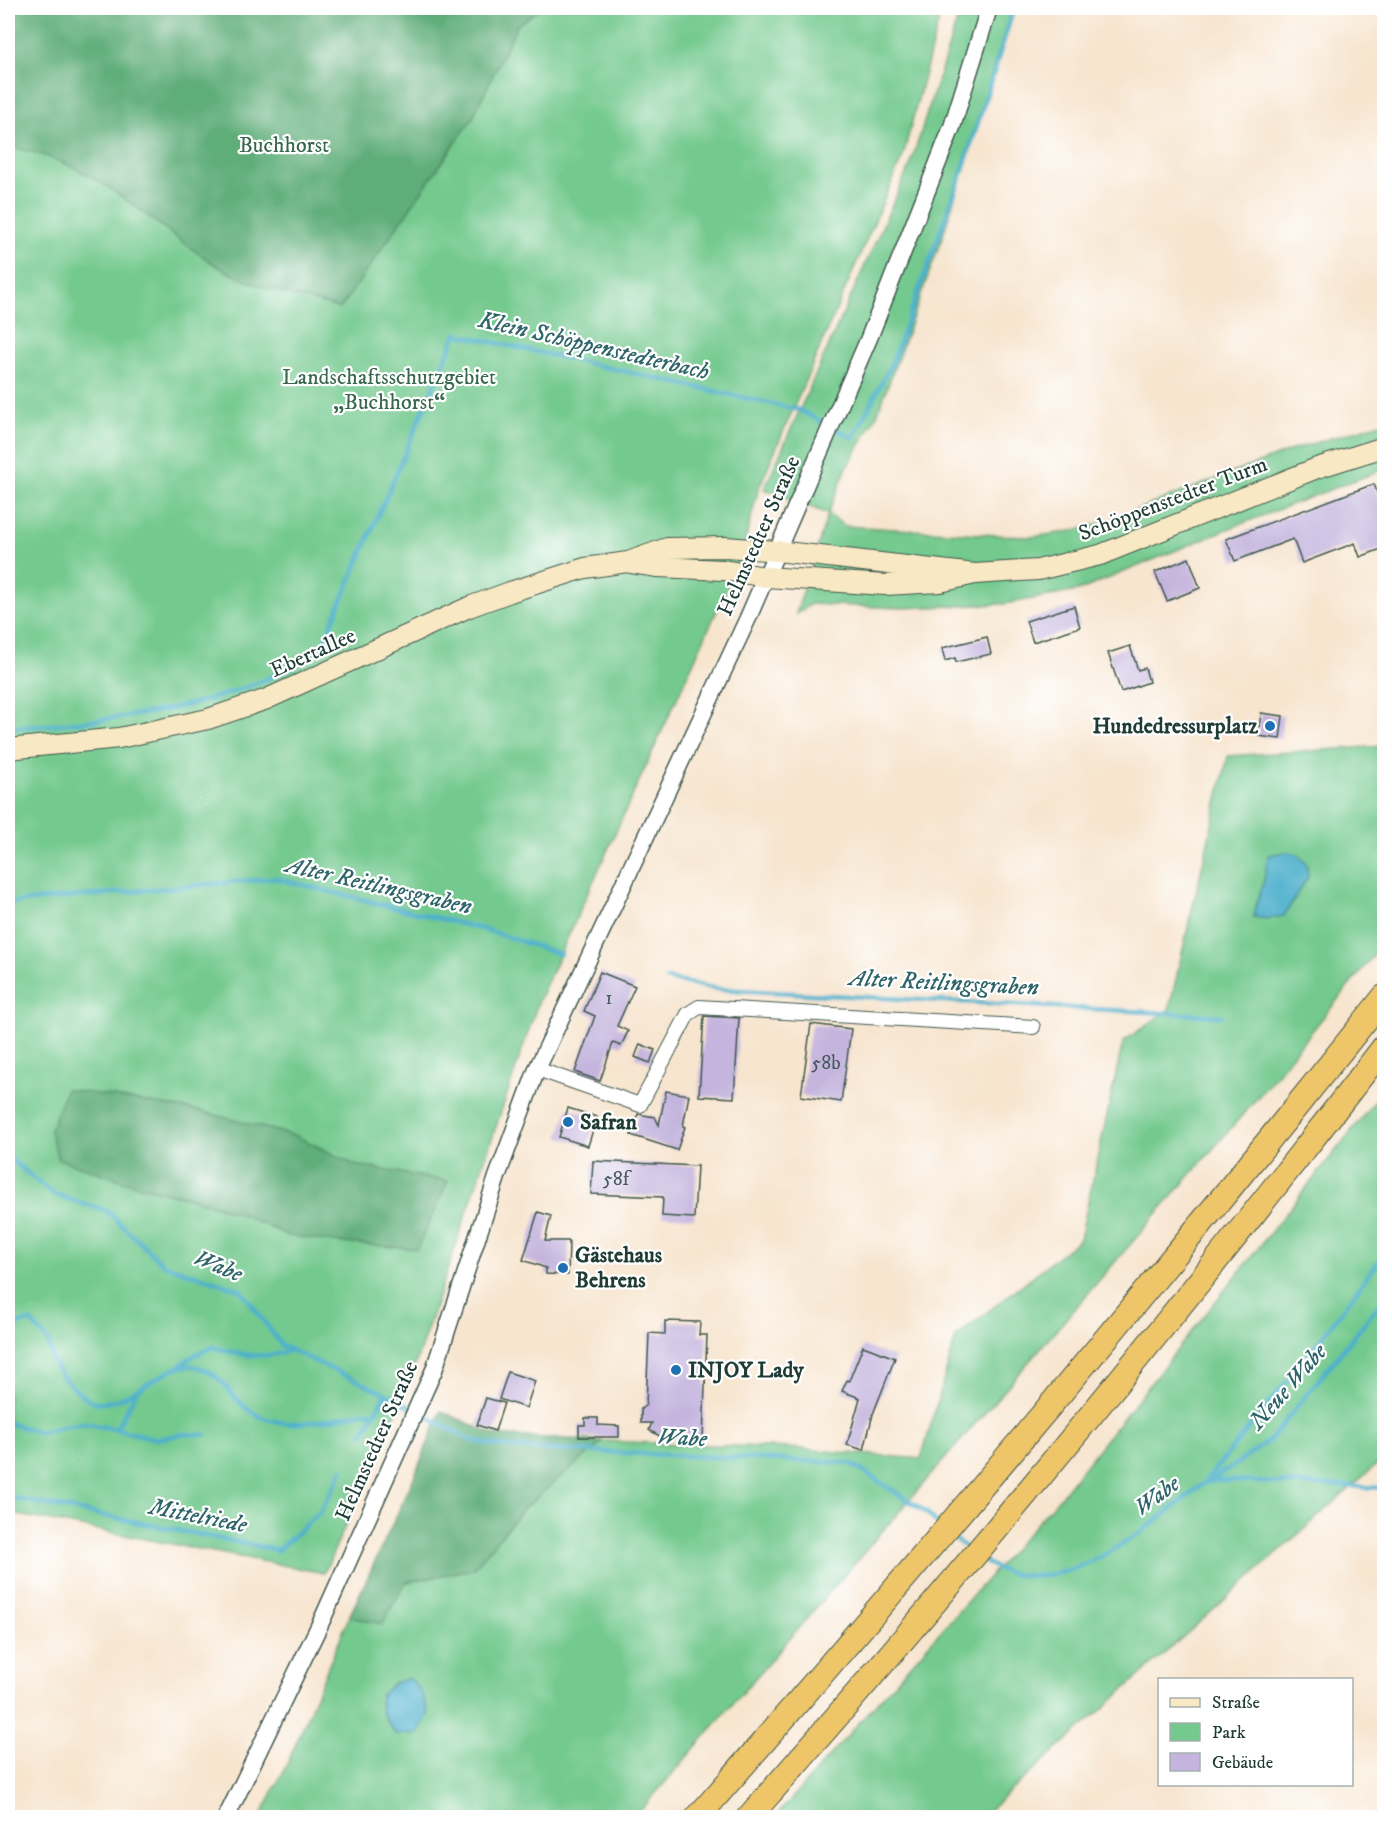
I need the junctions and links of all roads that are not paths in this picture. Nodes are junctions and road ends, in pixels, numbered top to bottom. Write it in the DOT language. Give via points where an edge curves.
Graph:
graph roads {
  1 [pos="988,8"];
  2 [pos="1384,447"];
  3 [pos="777,551"];
  4 [pos="627,562"];
  5 [pos="975,574"];
  6 [pos="766,577"];
  7 [pos="8,749"];
  8 [pos="1384,997"];
  9 [pos="1033,1027"];
  10 [pos="1384,1047"];
  11 [pos="537,1069"];
  12 [pos="226,1818"];
  13 [pos="697,1818"];
  14 [pos="748,1818"];
  1 -- 3 [label="street, Helmstedter Straße" via="921,209"];
  2 -- 5 [label="main road, Schöppenstedter Turm" via="1317,468 1100,555 1046,568"];
  3 -- 4 [label="main road, Ebertallee" via="667,548"];
  3 -- 5 [label="main road, Schöppenstedter Turm"];
  3 -- 6 [label="street, Helmstedter Straße"];
  4 -- 6 [label="main road, Ebertallee"];
  4 -- 7 [label="main road, Ebertallee" via="585,568 510,592 286,692 208,719 119,738"];
  5 -- 6 [label="main road, Schöppenstedter Turm" via="940,582 885,585"];
  6 -- 11 [label="street, Helmstedter Straße"];
  8 -- 13 [label="highway" via="1040,1419"];
  9 -- 11 [label="street" via="699,1007 688,1014 640,1105"];
  10 -- 14 [label="highway" via="1071,1442"];
  11 -- 12 [label="street, Helmstedter Straße" via="496,1177 434,1370 374,1507"];
}
